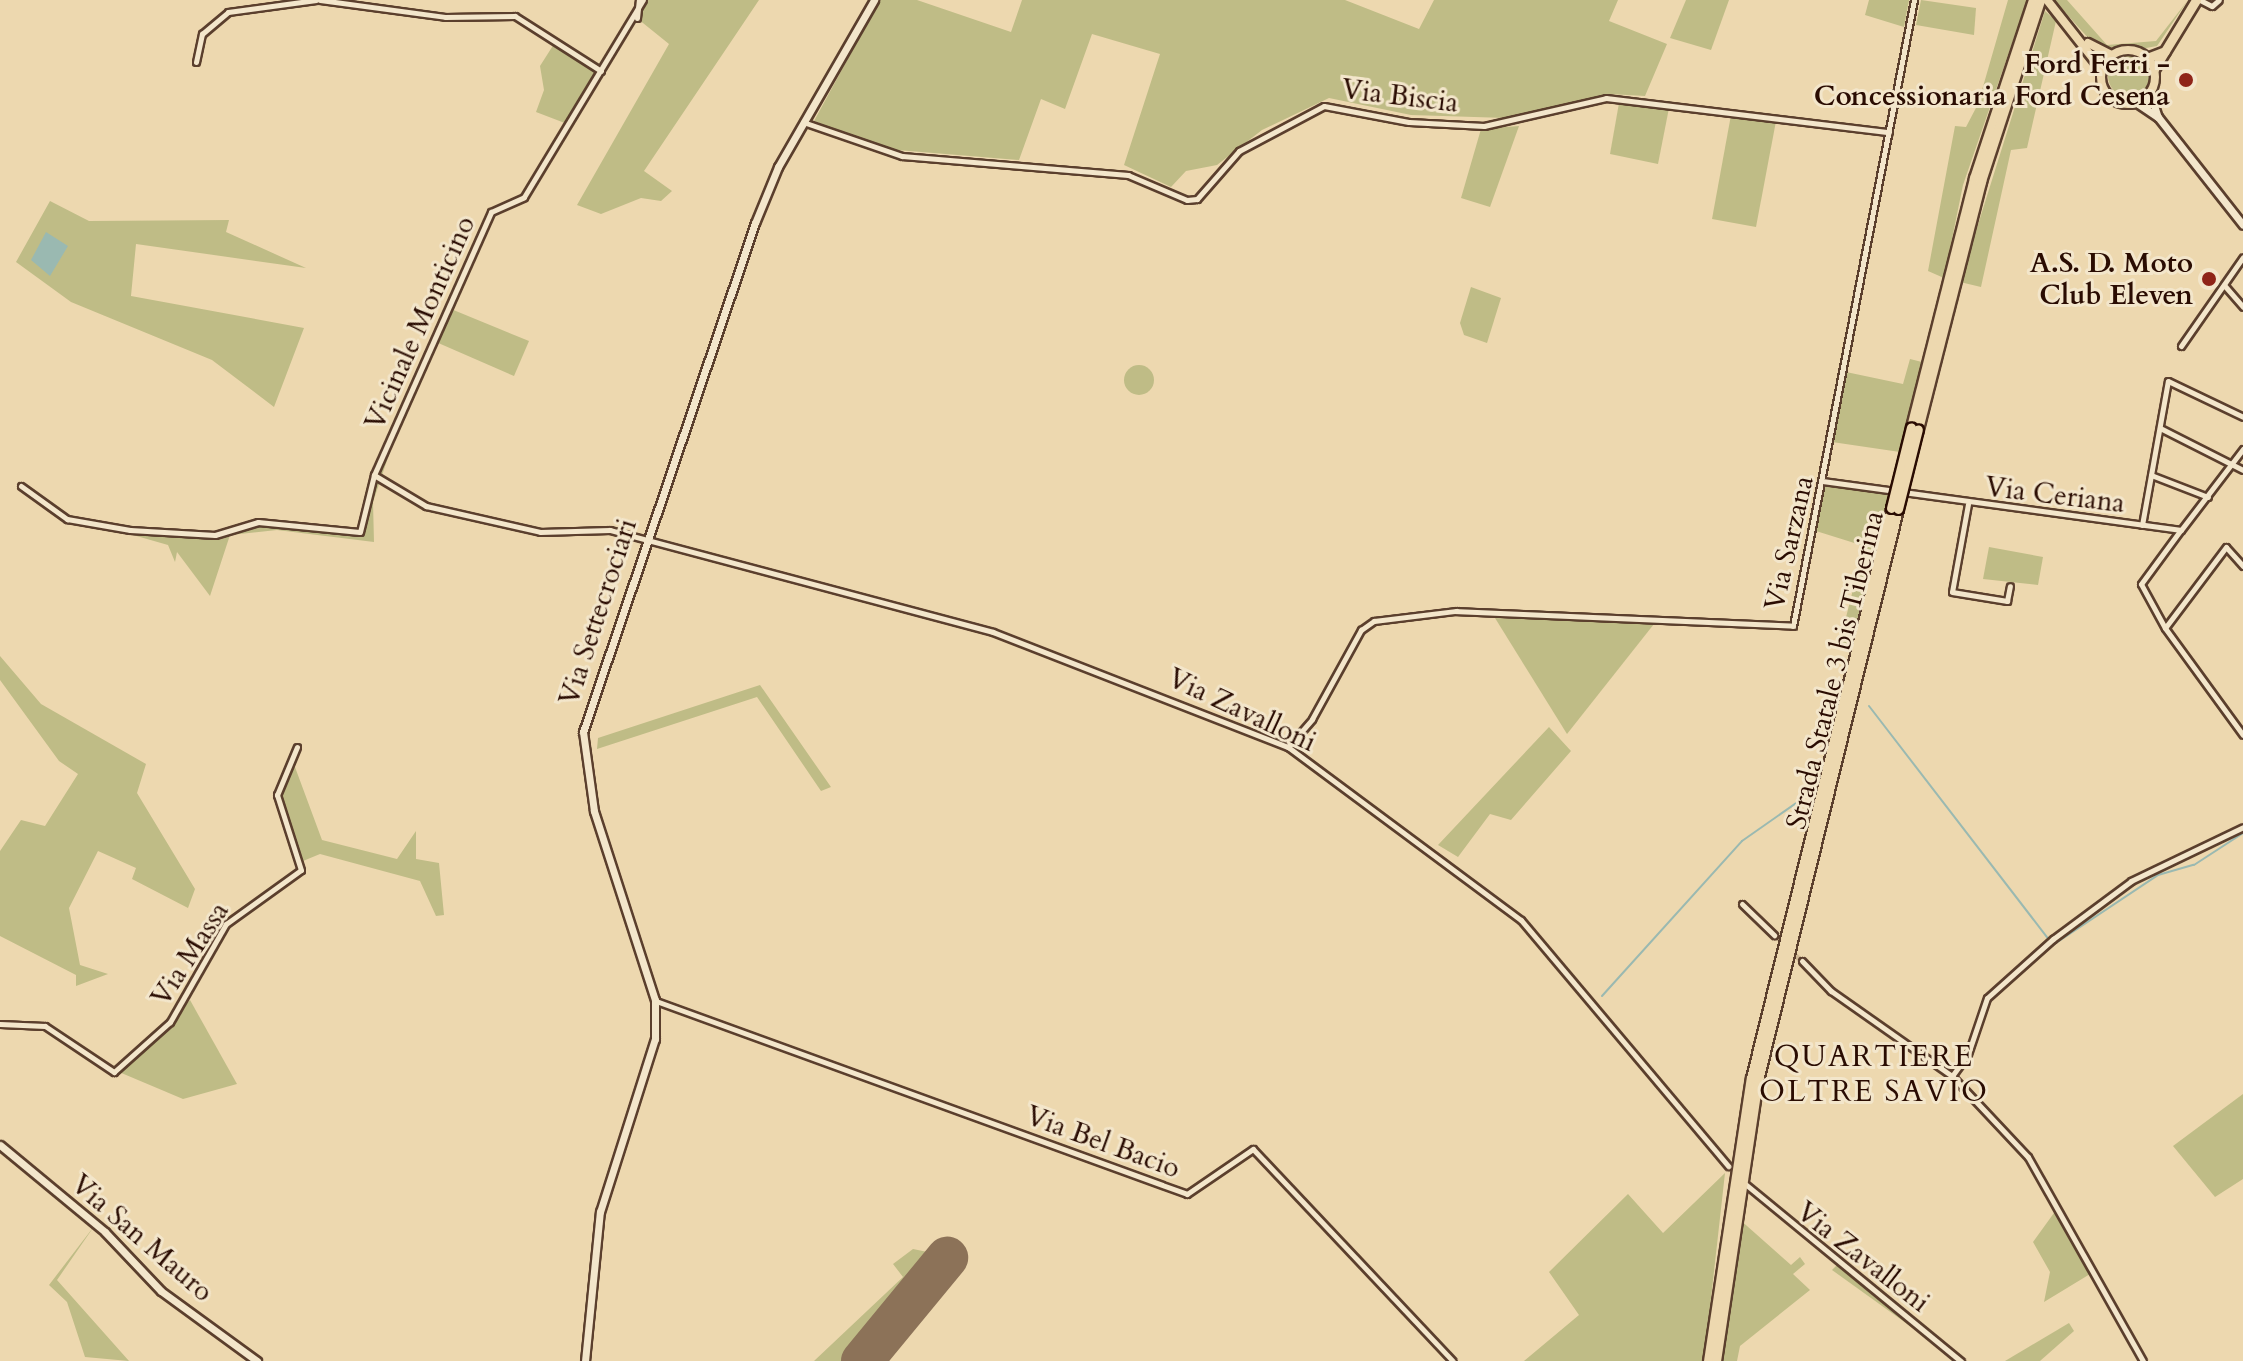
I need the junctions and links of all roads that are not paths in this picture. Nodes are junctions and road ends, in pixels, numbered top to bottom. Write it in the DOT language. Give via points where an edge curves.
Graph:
graph roads {
  1 [pos="318,0"];
  2 [pos="641,0"];
  3 [pos="874,0"];
  4 [pos="1914,0"];
  5 [pos="2033,0"];
  6 [pos="2043,0"];
  7 [pos="2198,0"];
  8 [pos="2219,0"];
  9 [pos="2031,15"];
  10 [pos="2087,42"];
  11 [pos="2165,51"];
  12 [pos="2112,55"];
  13 [pos="2147,58"];
  14 [pos="196,62"];
  15 [pos="2154,69"];
  16 [pos="2102,70"];
  17 [pos="601,71"];
  18 [pos="2150,93"];
  19 [pos="2137,103"];
  20 [pos="2158,117"];
  21 [pos="802,121"];
  22 [pos="1889,132"];
  23 [pos="2243,225"];
  24 [pos="2242,259"];
  25 [pos="2224,285"];
  26 [pos="2243,307"];
  27 [pos="2181,346"];
  28 [pos="2243,417"];
  29 [pos="2160,428"];
  30 [pos="2243,449"];
  31 [pos="2233,462"];
  32 [pos="2243,470"];
  33 [pos="374,475"];
  34 [pos="2151,475"];
  35 [pos="1823,481"];
  36 [pos="21,486"];
  37 [pos="2208,497"];
  38 [pos="1968,504"];
  39 [pos="1894,509"];
  40 [pos="2142,525"];
  41 [pos="2181,530"];
  42 [pos="644,540"];
  43 [pos="2243,566"];
  44 [pos="2010,586"];
  45 [pos="2165,628"];
  46 [pos="2243,735"];
  47 [pos="297,747"];
  48 [pos="1288,747"];
  49 [pos="2241,828"];
  50 [pos="2243,837"];
  51 [pos="1742,904"];
  52 [pos="1774,935"];
  53 [pos="1802,961"];
  54 [pos="655,1000"];
  55 [pos="0,1024"];
  56 [pos="1952,1076"];
  57 [pos="0,1145"];
  58 [pos="1728,1166"];
  59 [pos="1743,1182"];
  60 [pos="257,1361"];
  61 [pos="585,1361"];
  62 [pos="1453,1361"];
  63 [pos="1708,1361"];
  64 [pos="1716,1361"];
  65 [pos="1961,1361"];
  66 [pos="2143,1361"];
  1 -- 14 [label="street" via="228,12 202,34"];
  1 -- 17 [label="street" via="445,17 515,16"];
  2 -- 17 [label="street, Vicinale Monticino" via="637,18"];
  3 -- 21 [label="main road, Via Settecrociari"];
  4 -- 22 [label="street, Via Sarzana"];
  5 -- 9 [label="highway, Strada Statale 3 bis Tiberina"];
  6 -- 9 [label="highway"];
  6 -- 10 [label="main road"];
  7 -- 8 [label="street" via="2212,6"];
  7 -- 11 [label="highway"];
  9 -- 39 [label="highway, Strada Statale 3 bis Tiberina, bridge"];
  10 -- 12 [label="main road"];
  10 -- 16 [label="main road"];
  11 -- 13 [label="highway"];
  11 -- 15 [label="highway"];
  12 -- 13 [label="main road" via="2130,50"];
  12 -- 16 [label="main road"];
  13 -- 15 [label="main road"];
  15 -- 18 [label="main road"];
  16 -- 19 [label="main road" via="2110,97"];
  17 -- 33 [label="street, Vicinale Monticino" via="524,197 491,212"];
  18 -- 19 [label="main road"];
  18 -- 20 [label="main road"];
  19 -- 20 [label="main road"];
  20 -- 23 [label="main road"];
  21 -- 22 [label="street, Via Biscia" via="902,156 1128,175 1187,200 1197,199 1239,151 1324,106 1484,126 1606,98"];
  21 -- 42 [label="main road, Via Settecrociari" via="755,223"];
  22 -- 35 [label="street, Via Sarzana"];
  24 -- 25 [label="street"];
  25 -- 26 [label="street"];
  25 -- 27 [label="street"];
  28 -- 29 [label="street" via="2168,381"];
  29 -- 31 [label="street"];
  29 -- 34 [label="street"];
  30 -- 31 [label="street"];
  31 -- 32 [label="street"];
  31 -- 37 [label="street"];
  33 -- 36 [label="street" via="363,529 258,522 215,535 130,530 67,519"];
  33 -- 42 [label="street, Via Zavalloni" via="426,506 540,532 587,526"];
  34 -- 37 [label="street"];
  34 -- 40 [label="street"];
  35 -- 38 [label="street, Via Ceriana"];
  35 -- 48 [label="street, Via Sarzana" via="1793,626 1456,611 1374,621 1361,630 1312,719"];
  37 -- 41 [label="street"];
  38 -- 40 [label="street, Via Ceriana"];
  38 -- 44 [label="street" via="1952,592 2007,601"];
  39 -- 63 [label="highway, Strada Statale 3 bis Tiberina" via="1751,1078"];
  39 -- 64 [label="highway, Strada Statale 3 bis Tiberina" via="1758,1080"];
  40 -- 41 [label="street, Via Ceriana"];
  41 -- 45 [label="street" via="2141,584"];
  42 -- 48 [label="street, Via Zavalloni" via="1007,637"];
  42 -- 54 [label="main road, Via Settecrociari" via="583,732 594,811"];
  43 -- 45 [label="street" via="2226,547"];
  45 -- 46 [label="street"];
  47 -- 55 [label="street, Via Massa" via="277,795 301,870 226,924 170,1022 114,1072 45,1026"];
  48 -- 58 [label="street, Via Zavalloni" via="1521,920"];
  49 -- 50 [label="street"];
  49 -- 56 [label="street" via="2131,881 2047,944 1987,998 1968,1054"];
  51 -- 52 [label="street"];
  53 -- 56 [label="street" via="1831,991"];
  54 -- 61 [label="main road, Via Settecrociari" via="655,1039 600,1212"];
  54 -- 62 [label="street, Via Bel Bacio" via="1187,1194 1253,1149"];
  56 -- 66 [label="street" via="2043,1179"];
  57 -- 60 [label="main road, Via San Mauro" via="105,1232 171,1299 237,1340"];
  59 -- 65 [label="street, Via Zavalloni"];
}
